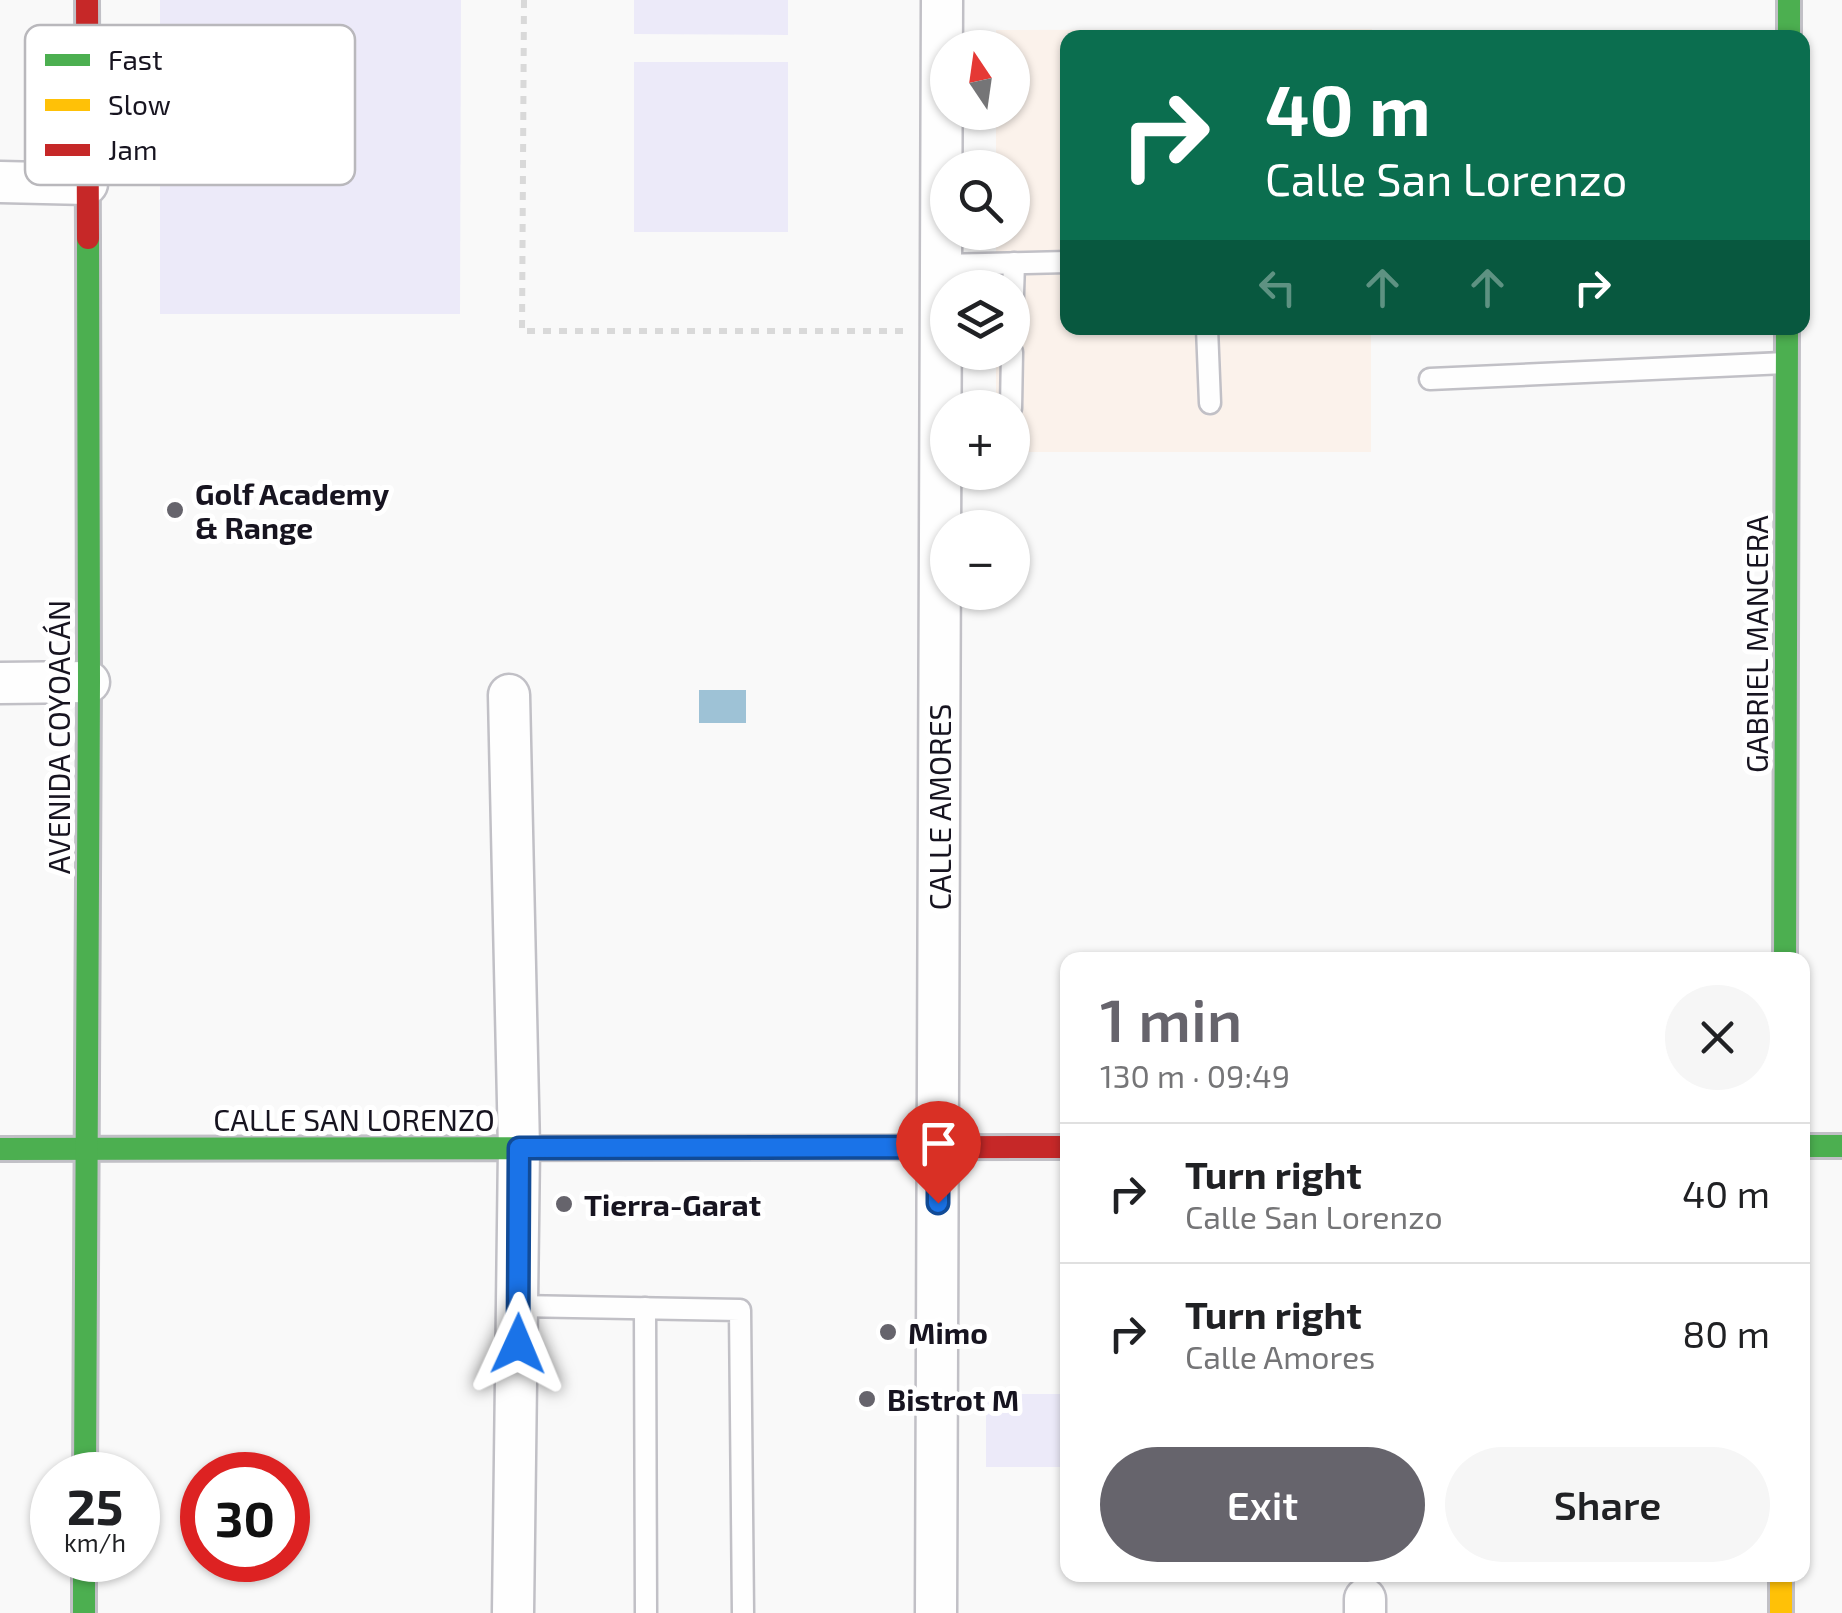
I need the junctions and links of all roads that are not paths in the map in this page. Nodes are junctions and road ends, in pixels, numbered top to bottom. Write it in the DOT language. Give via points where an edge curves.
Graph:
graph roads {
  1 [pos="87,0"];
  2 [pos="942,0"];
  3 [pos="1789,0"];
  4 [pos="87,25"];
  5 [pos="1788,30"];
  6 [pos="0,182"];
  7 [pos="25,183"];
  8 [pos="88,185"];
  9 [pos="1060,262"];
  10 [pos="1014,264"];
  11 [pos="941,265"];
  12 [pos="1014,270"];
  13 [pos="1207,335"];
  14 [pos="1788,335"];
  15 [pos="1787,363"];
  16 [pos="1430,378"];
  17 [pos="1210,403"];
  18 [pos="89,682"];
  19 [pos="0,683"];
  20 [pos="509,695"];
  21 [pos="1784,952"];
  22 [pos="1810,1146"];
  23 [pos="1842,1146"];
  24 [pos="938,1147"];
  25 [pos="1060,1147"];
  26 [pos="519,1148"];
  27 [pos="0,1149"];
  28 [pos="88,1149"];
  29 [pos="518,1306"];
  30 [pos="646,1308"];
  31 [pos="85,1452"];
  32 [pos="84,1582"];
  33 [pos="1781,1582"];
  34 [pos="84,1613"];
  35 [pos="514,1613"];
  36 [pos="646,1613"];
  37 [pos="743,1613"];
  38 [pos="936,1613"];
  39 [pos="1781,1613"];
  1 -- 4 [label="main road, AVENIDA COYOACÁN"];
  2 -- 11 [label="street, CALLE AMORES"];
  3 -- 5 [label="main road"];
  6 -- 7 [label="street"];
  8 -- 18 [label="main road, AVENIDA COYOACÁN"];
  9 -- 10 [label="lane"];
  10 -- 11 [label="lane"];
  10 -- 12 [label="lane"];
  11 -- 24 [label="street, CALLE AMORES"];
  13 -- 17 [label="lane"];
  14 -- 15 [label="main road, GABRIEL MANCERA"];
  15 -- 16 [label="lane"];
  15 -- 21 [label="main road, GABRIEL MANCERA"];
  18 -- 19 [label="street"];
  18 -- 28 [label="main road, AVENIDA COYOACÁN"];
  20 -- 26 [label="street"];
  22 -- 23 [label="main road"];
  24 -- 25 [label="main road, CALLE SAN LORENZO"];
  24 -- 26 [label="main road, CALLE SAN LORENZO"];
  24 -- 38 [label="street, CALLE AMORES"];
  26 -- 28 [label="main road, CALLE SAN LORENZO"];
  26 -- 29 [label="street"];
  27 -- 28 [label="main road, CALLE SAN LORENZO"];
  28 -- 31 [label="main road, AVENIDA COYOACÁN"];
  29 -- 30 [label="lane"];
  29 -- 35 [label="street"];
  30 -- 36 [label="lane"];
  30 -- 37 [label="lane" via="740,1310"];
  32 -- 34 [label="main road"];
  33 -- 39 [label="main road"];
}
